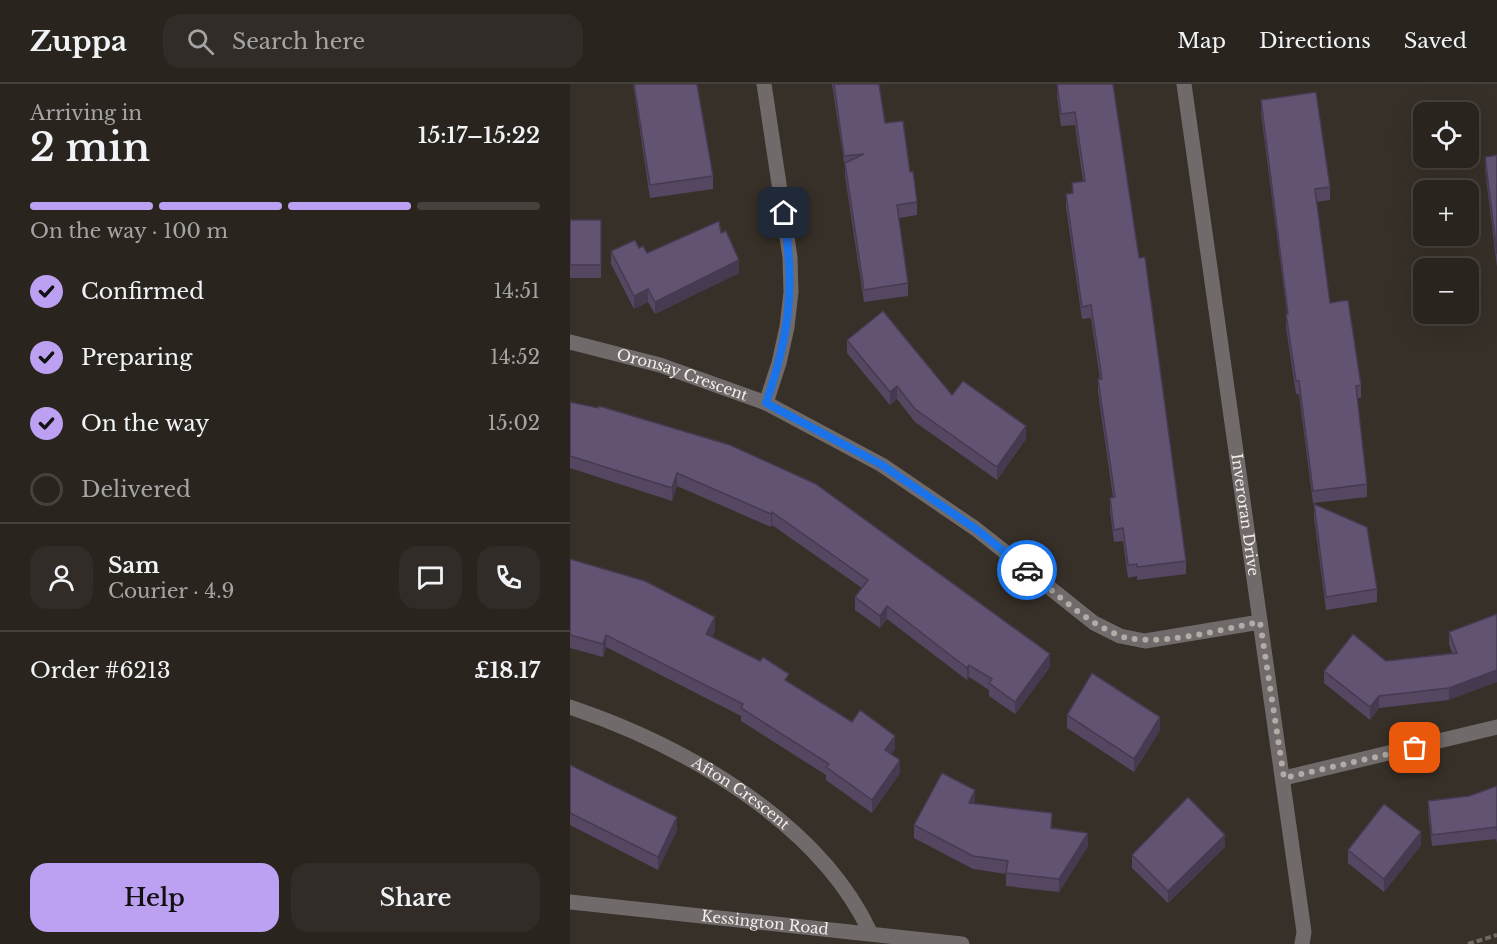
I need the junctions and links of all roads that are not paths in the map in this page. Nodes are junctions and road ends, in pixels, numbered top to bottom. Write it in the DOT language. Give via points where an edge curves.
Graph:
graph roads {
  1 [pos="765,84"];
  2 [pos="1184,84"];
  3 [pos="570,342"];
  4 [pos="766,403"];
  5 [pos="1260,622"];
  6 [pos="570,707"];
  7 [pos="1497,727"];
  8 [pos="1284,778"];
  9 [pos="570,902"];
  10 [pos="870,932"];
  11 [pos="962,944"];
  12 [pos="1302,944"];
  1 -- 4 [label="street" via="790,257 791,292 782,354"];
  2 -- 5 [label="street, Inveroran Drive"];
  3 -- 4 [label="street, Oronsay Crescent" via="660,365"];
  4 -- 5 [label="street, Oronsay Crescent" via="882,465 976,529 1094,623 1120,636 1145,641"];
  5 -- 8 [label="street, Inveroran Drive"];
  6 -- 10 [label="street, Afton Crescent" via="664,747 714,774 765,810 832,872 857,904"];
  7 -- 8 [label="street"];
  8 -- 12 [label="street, Inveroran Drive" via="1304,932"];
  9 -- 10 [label="street, Kessington Road"];
  10 -- 11 [label="street, Kessington Road"];
}
